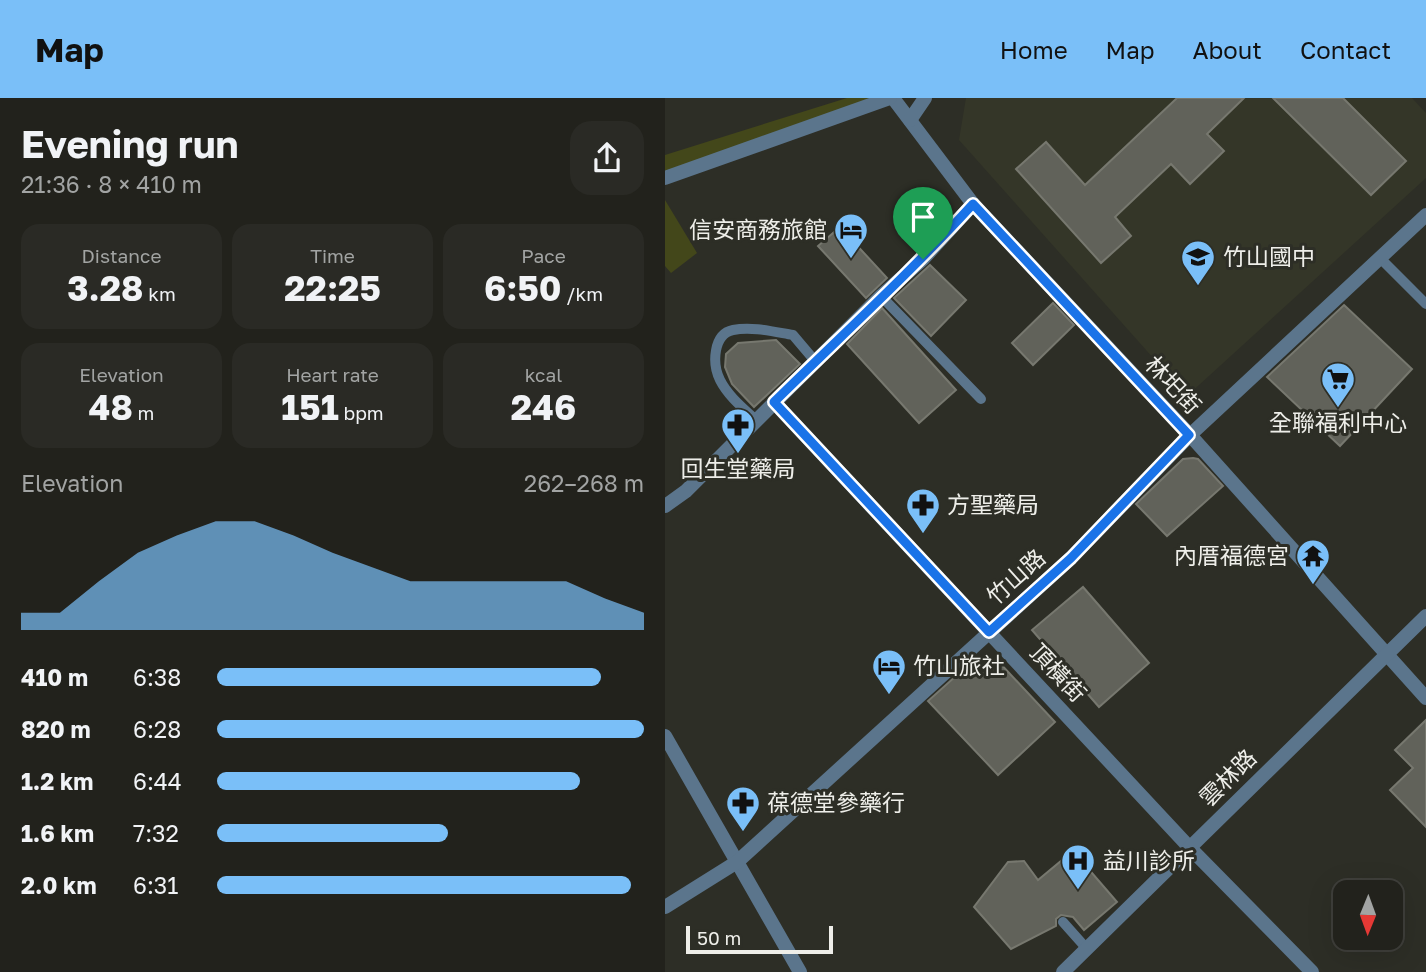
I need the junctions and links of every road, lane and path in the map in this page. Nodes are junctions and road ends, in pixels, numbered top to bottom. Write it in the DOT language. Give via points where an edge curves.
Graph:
graph roads {
  1 [pos="890,98"];
  2 [pos="925,98"];
  3 [pos="910,121"];
  4 [pos="665,178"];
  5 [pos="973,204"];
  6 [pos="1426,215"];
  7 [pos="1380,258"];
  8 [pos="881,296"];
  9 [pos="1426,304"];
  10 [pos="815,361"];
  11 [pos="981,399"];
  12 [pos="774,402"];
  13 [pos="756,420"];
  14 [pos="1189,435"];
  15 [pos="665,506"];
  16 [pos="1426,616"];
  17 [pos="989,632"];
  18 [pos="1385,654"];
  19 [pos="1426,698"];
  20 [pos="665,736"];
  21 [pos="1190,848"];
  22 [pos="737,862"];
  23 [pos="665,907"];
  24 [pos="1063,922"];
  25 [pos="1087,949"];
  26 [pos="800,972"];
  27 [pos="1063,972"];
  28 [pos="1312,972"];
  1 -- 3 [label="street, 林圯街"];
  1 -- 4 [label="street"];
  2 -- 3 [label="street"];
  3 -- 5 [label="street, 林圯街"];
  5 -- 8 [label="street" via="923,259"];
  5 -- 14 [label="street, 林圯街"];
  6 -- 7 [label="street, 竹山路"];
  7 -- 9 [label="lane"];
  7 -- 14 [label="street, 竹山路"];
  8 -- 10 [label="street"];
  8 -- 11 [label="lane"];
  10 -- 12 [label="street"];
  10 -- 13 [label="lane" via="793,335 734,330 724,334 715,346 718,378"];
  12 -- 13 [label="street"];
  12 -- 17 [label="street, 頂橫街"];
  13 -- 15 [label="street"];
  14 -- 17 [label="street, 竹山路" via="1071,558"];
  14 -- 18 [label="street, 林圯街"];
  16 -- 18 [label="street, 雲林路"];
  17 -- 21 [label="street, 頂橫街"];
  17 -- 22 [label="street, 竹山路"];
  18 -- 19 [label="street, 林圯街"];
  18 -- 21 [label="street, 雲林路"];
  20 -- 22 [label="street"];
  21 -- 25 [label="street, 雲林路"];
  21 -- 28 [label="street, 頂橫街"];
  22 -- 23 [label="street, 竹山路"];
  22 -- 26 [label="street"];
  24 -- 25 [label="lane"];
  25 -- 27 [label="street, 雲林路"];
}
